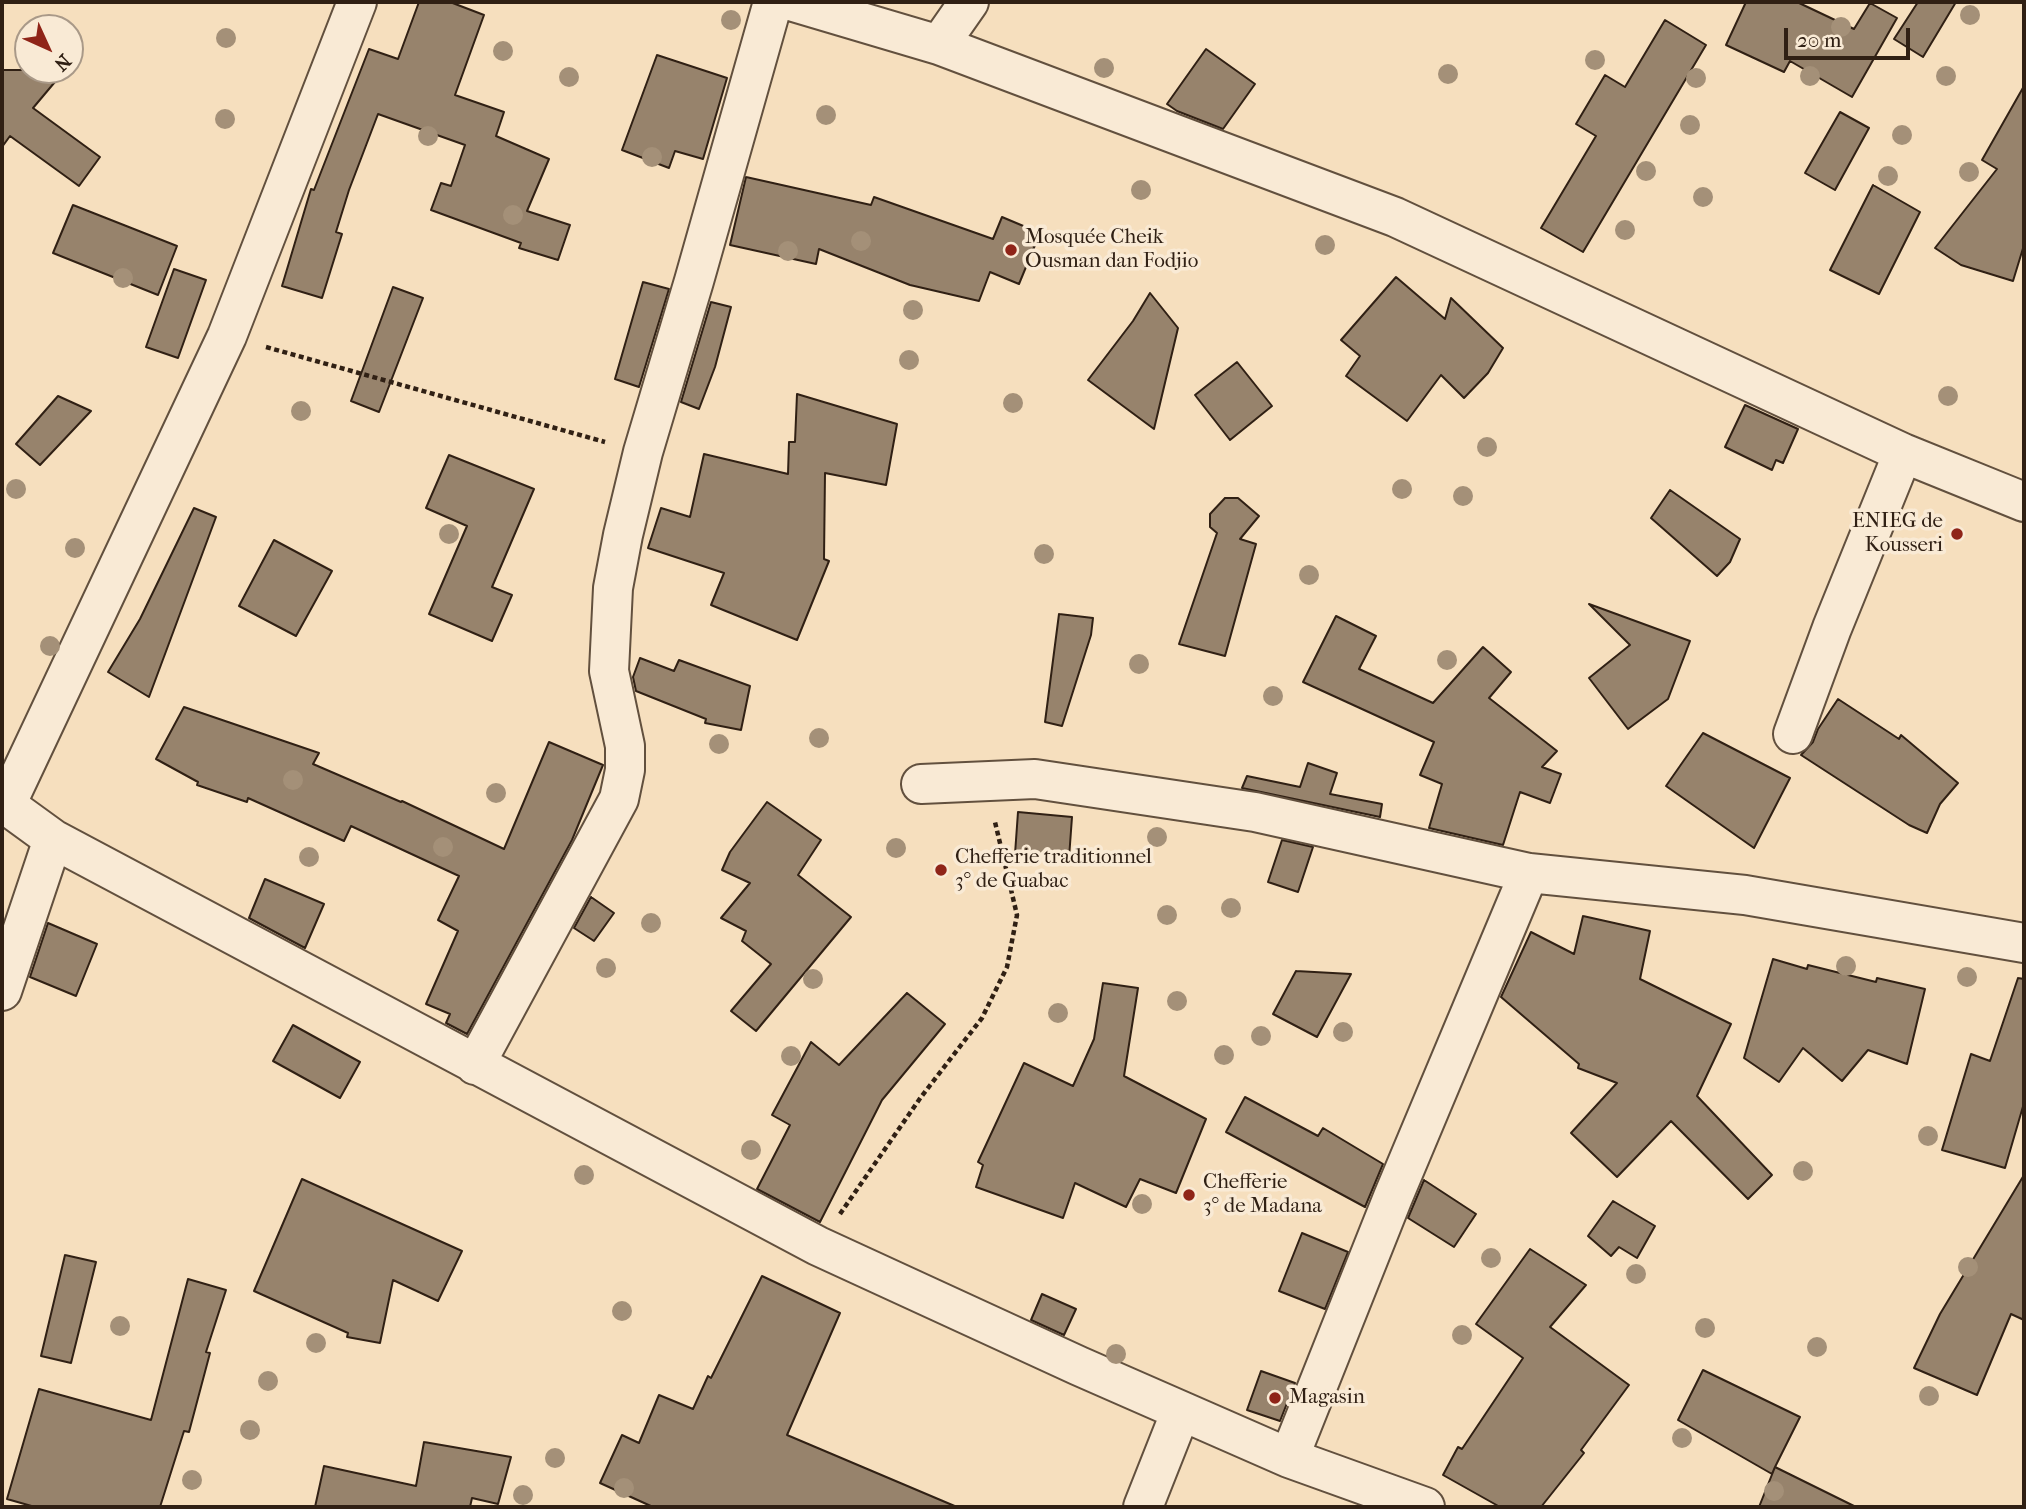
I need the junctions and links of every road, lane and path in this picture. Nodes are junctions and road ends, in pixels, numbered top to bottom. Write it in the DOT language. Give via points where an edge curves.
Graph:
graph roads {
  1 [pos="357,2"];
  2 [pos="773,2"];
  3 [pos="794,2"];
  4 [pos="969,2"];
  5 [pos="939,45"];
  6 [pos="228,336"];
  7 [pos="643,452"];
  8 [pos="1903,453"];
  9 [pos="2024,502"];
  10 [pos="1793,734"];
  11 [pos="986,783"];
  12 [pos="921,784"];
  13 [pos="4,804"];
  14 [pos="53,839"];
  15 [pos="1529,873"];
  16 [pos="2024,943"];
  17 [pos="2,991"];
  18 [pos="475,1065"];
  19 [pos="818,1246"];
  20 [pos="1181,1411"];
  21 [pos="1289,1458"];
  22 [pos="1143,1507"];
  23 [pos="1425,1507"];
  1 -- 6 [label="street"];
  2 -- 7 [label="street"];
  3 -- 5 [label="street"];
  4 -- 5 [label="street"];
  5 -- 8 [label="street" via="1395,217"];
  6 -- 7 [label="path"];
  6 -- 13 [label="street"];
  7 -- 18 [label="street" via="613,589 609,671 625,746 619,799"];
  8 -- 9 [label="street"];
  8 -- 10 [label="street"];
  11 -- 12 [label="street"];
  11 -- 15 [label="street" via="1035,779 1255,812"];
  11 -- 19 [label="path" via="1017,915 1007,967 982,1018"];
  13 -- 14 [label="street"];
  14 -- 17 [label="street"];
  14 -- 18 [label="street"];
  15 -- 16 [label="street" via="1745,895"];
  15 -- 21 [label="street"];
  18 -- 19 [label="street"];
  19 -- 20 [label="street"];
  20 -- 21 [label="street"];
  20 -- 22 [label="street"];
  21 -- 23 [label="street"];
}
